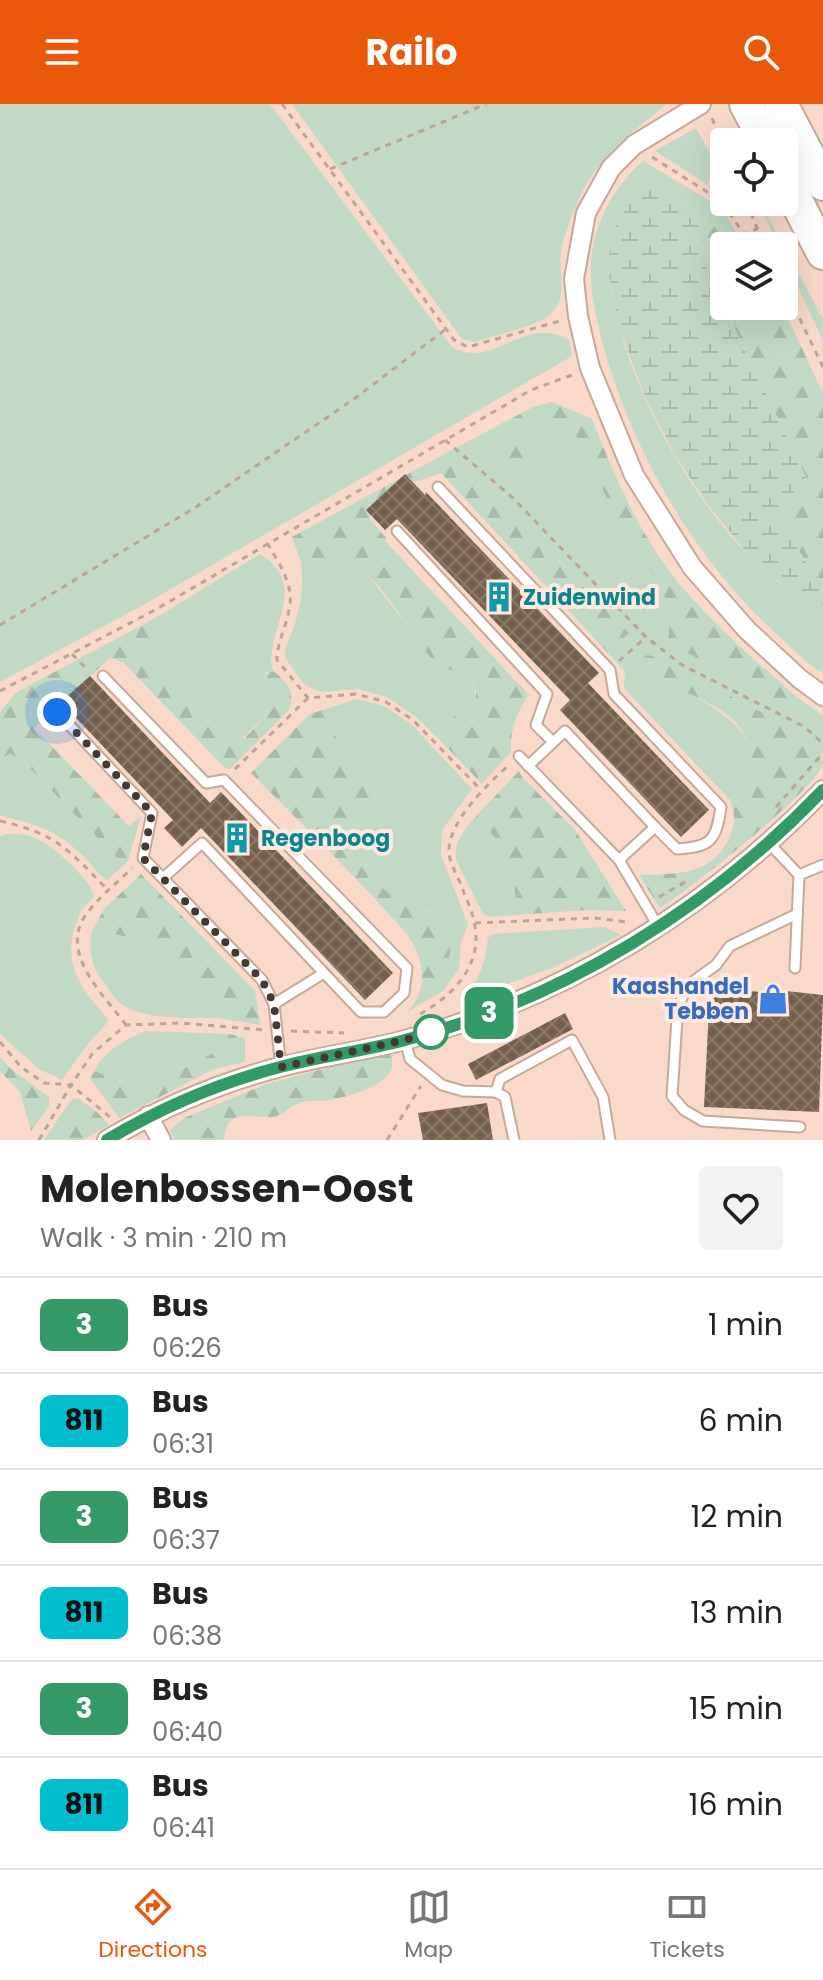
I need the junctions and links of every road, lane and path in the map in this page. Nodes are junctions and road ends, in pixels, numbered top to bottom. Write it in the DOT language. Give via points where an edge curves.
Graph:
graph roads {
  1 [pos="282,104"];
  2 [pos="486,104"];
  3 [pos="746,104"];
  4 [pos="705,109"];
  5 [pos="775,126"];
  6 [pos="714,128"];
  7 [pos="667,166"];
  8 [pos="329,169"];
  9 [pos="823,184"];
  10 [pos="798,204"];
  11 [pos="752,216"];
  12 [pos="757,229"];
  13 [pos="758,232"];
  14 [pos="823,253"];
  15 [pos="798,315"];
  16 [pos="578,316"];
  17 [pos="446,329"];
  18 [pos="823,367"];
  19 [pos="590,368"];
  20 [pos="445,440"];
  21 [pos="438,487"];
  22 [pos="397,531"];
  23 [pos="267,543"];
  24 [pos="0,625"];
  25 [pos="646,637"];
  26 [pos="72,654"];
  27 [pos="610,670"];
  28 [pos="103,676"];
  29 [pos="0,691"];
  30 [pos="823,696"];
  31 [pos="308,698"];
  32 [pos="57,712"];
  33 [pos="553,742"];
  34 [pos="823,744"];
  35 [pos="823,753"];
  36 [pos="519,756"];
  37 [pos="528,766"];
  38 [pos="224,780"];
  39 [pos="481,790"];
  40 [pos="823,790"];
  41 [pos="767,816"];
  42 [pos="0,821"];
  43 [pos="655,827"];
  44 [pos="769,843"];
  45 [pos="143,858"];
  46 [pos="619,860"];
  47 [pos="823,865"];
  48 [pos="799,875"];
  49 [pos="163,878"];
  50 [pos="690,880"];
  51 [pos="109,891"];
  52 [pos="645,904"];
  53 [pos="797,914"];
  54 [pos="475,923"];
  55 [pos="658,926"];
  56 [pos="795,968"];
  57 [pos="324,973"];
  58 [pos="274,1004"];
  59 [pos="411,1018"];
  60 [pos="126,1025"];
  61 [pos="277,1031"];
  62 [pos="345,1033"];
  63 [pos="405,1040"];
  64 [pos="0,1042"];
  65 [pos="281,1067"];
  66 [pos="423,1083"];
  67 [pos="71,1085"];
  68 [pos="496,1092"];
  69 [pos="148,1116"];
  70 [pos="800,1127"];
  71 [pos="125,1130"];
  72 [pos="39,1140"];
  73 [pos="107,1140"];
  74 [pos="161,1140"];
  75 [pos="387,1140"];
  76 [pos="514,1140"];
  77 [pos="610,1140"];
  1 -- 8 [label="path"];
  2 -- 8 [label="path"];
  3 -- 5 [label="highway"];
  4 -- 6 [label="path"];
  4 -- 16 [label="street" via="634,145 611,168 586,213 574,279"];
  5 -- 9 [label="highway"];
  7 -- 12 [label="path" via="720,200 744,234"];
  8 -- 17 [label="path"];
  10 -- 14 [label="highway"];
  11 -- 12 [label="path"];
  12 -- 13 [label="path"];
  15 -- 18 [label="path"];
  16 -- 17 [label="path" via="468,347"];
  16 -- 19 [label="street"];
  17 -- 24 [label="path" via="196,507"];
  19 -- 20 [label="path" via="531,390"];
  19 -- 30 [label="street" via="634,475 692,567 747,630"];
  20 -- 23 [label="path"];
  20 -- 25 [label="path" via="513,498"];
  21 -- 27 [label="lane"];
  22 -- 33 [label="lane" via="547,694 536,725"];
  23 -- 26 [label="path"];
  23 -- 31 [label="path" via="285,574 291,606 277,660"];
  25 -- 27 [label="path"];
  25 -- 34 [label="path" via="682,665 805,727"];
  26 -- 28 [label="path" via="89,671"];
  26 -- 29 [label="path"];
  27 -- 43 [label="lane" via="614,694 721,807 717,832 700,848 677,849"];
  28 -- 38 [label="lane" via="206,783"];
  31 -- 38 [label="path"];
  31 -- 39 [label="path" via="356,694 386,702 413,720"];
  32 -- 45 [label="lane" via="152,813"];
  33 -- 37 [label="lane"];
  33 -- 43 [label="lane" via="565,731"];
  35 -- 41 [label="path"];
  36 -- 37 [label="lane"];
  36 -- 39 [label="path"];
  37 -- 46 [label="lane"];
  38 -- 57 [label="lane" via="407,968 404,993 384,1012 361,1012"];
  39 -- 54 [label="path" via="453,832 449,853"];
  40 -- 44 [label="street"];
  42 -- 51 [label="path" via="34,829 63,844"];
  43 -- 46 [label="lane"];
  44 -- 48 [label="lane"];
  44 -- 55 [label="street"];
  45 -- 49 [label="lane"];
  45 -- 51 [label="path"];
  46 -- 52 [label="lane"];
  47 -- 48 [label="lane"];
  48 -- 53 [label="lane"];
  49 -- 57 [label="lane" via="202,843"];
  49 -- 58 [label="lane" via="262,980"];
  50 -- 52 [label="path"];
  51 -- 60 [label="path" via="85,914 77,934 79,954"];
  52 -- 55 [label="lane"];
  53 -- 56 [label="lane"];
  53 -- 70 [label="lane" via="730,946 682,997 672,1096 703,1121"];
  54 -- 55 [label="path" via="595,918"];
  54 -- 59 [label="path" via="476,955 469,970 454,989"];
  55 -- 63 [label="street" via="561,983"];
  57 -- 58 [label="lane"];
  58 -- 61 [label="lane"];
  60 -- 61 [label="path" via="180,1023"];
  60 -- 67 [label="path" via="93,1053"];
  61 -- 62 [label="path"];
  61 -- 65 [label="lane"];
  63 -- 65 [label="street"];
  63 -- 68 [label="lane" via="410,1059 442,1085"];
  64 -- 67 [label="path" via="44,1083"];
  65 -- 69 [label="street" via="210,1088"];
  66 -- 75 [label="path"];
  67 -- 71 [label="path"];
  67 -- 72 [label="path"];
  68 -- 76 [label="lane" via="505,1097"];
  68 -- 77 [label="lane" via="500,1079 572,1040 603,1097"];
  69 -- 71 [label="street"];
  69 -- 74 [label="street"];
  71 -- 73 [label="street"];
}
